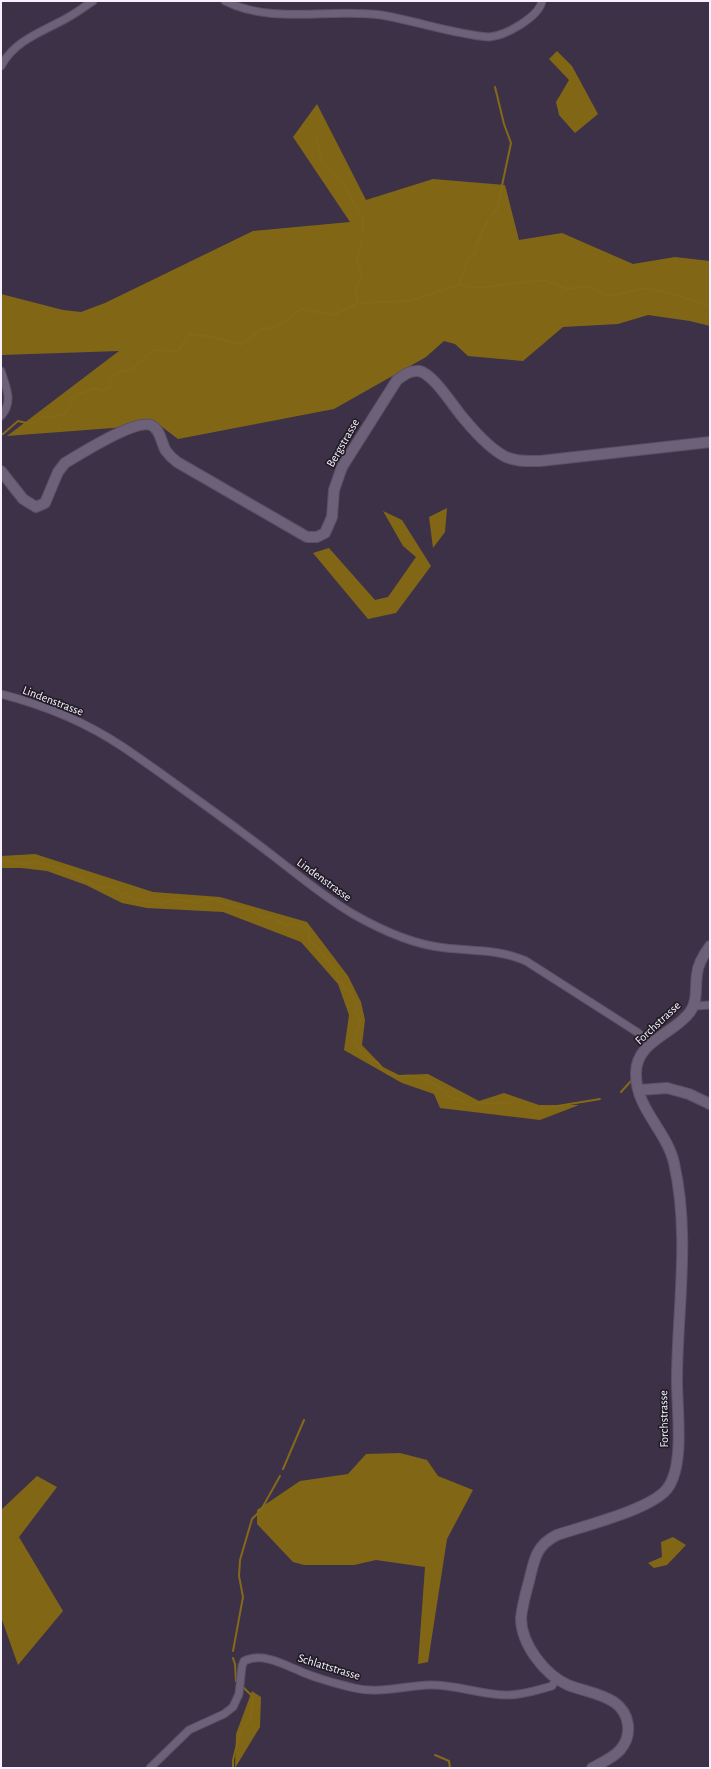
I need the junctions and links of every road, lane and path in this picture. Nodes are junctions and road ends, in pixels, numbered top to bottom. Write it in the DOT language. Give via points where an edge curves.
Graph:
graph roads {
  1 [pos="93,1"];
  2 [pos="225,1"];
  3 [pos="542,1"];
  4 [pos="1,66"];
  5 [pos="1,371"];
  6 [pos="1,416"];
  7 [pos="710,442"];
  8 [pos="1,471"];
  9 [pos="1,694"];
  10 [pos="710,946"];
  11 [pos="694,1006"];
  12 [pos="710,1006"];
  13 [pos="651,1043"];
  14 [pos="639,1090"];
  15 [pos="710,1104"];
  16 [pos="556,1679"];
  17 [pos="150,1768"];
  18 [pos="592,1768"];
  1 -- 4 [label="street" via="20,43"];
  2 -- 3 [label="street" via="248,10 276,14 382,15 489,37 500,36 533,16"];
  5 -- 6 [label="street" via="8,399 8,405"];
  7 -- 8 [label="main road, Bergstrasse" via="540,462 520,461 506,457 486,441 466,421 435,381 420,371 409,372 397,380 342,467 334,490 332,518 325,533 317,537 308,537 177,462 166,451 159,433 151,426 142,424 128,429 65,464 58,472 45,503 36,506 23,500"];
  9 -- 13 [label="street, Lindenstrasse" via="53,710 122,746 332,900 369,923 422,944 491,951 526,961"];
  10 -- 11 [label="main road, Forchstrasse" via="698,969"];
  11 -- 12 [label="street"];
  11 -- 13 [label="main road, Forchstrasse" via="687,1016"];
  13 -- 14 [label="main road, Forchstrasse" via="636,1068"];
  14 -- 15 [label="main road" via="667,1088 689,1094"];
  14 -- 16 [label="main road, Forchstrasse" via="646,1109 672,1155 678,1188 683,1266 677,1374 677,1464 668,1487 654,1500 557,1535 538,1551 522,1608 522,1626 534,1653"];
  16 -- 17 [label="street, Schlattstrasse" via="552,1686 507,1695 430,1685 381,1690 355,1688 271,1660 248,1659 242,1666 239,1694 233,1707 224,1714 189,1730"];
  16 -- 18 [label="main road, Forchstrasse" via="610,1700 620,1707 627,1718 628,1734 620,1749"];
}
